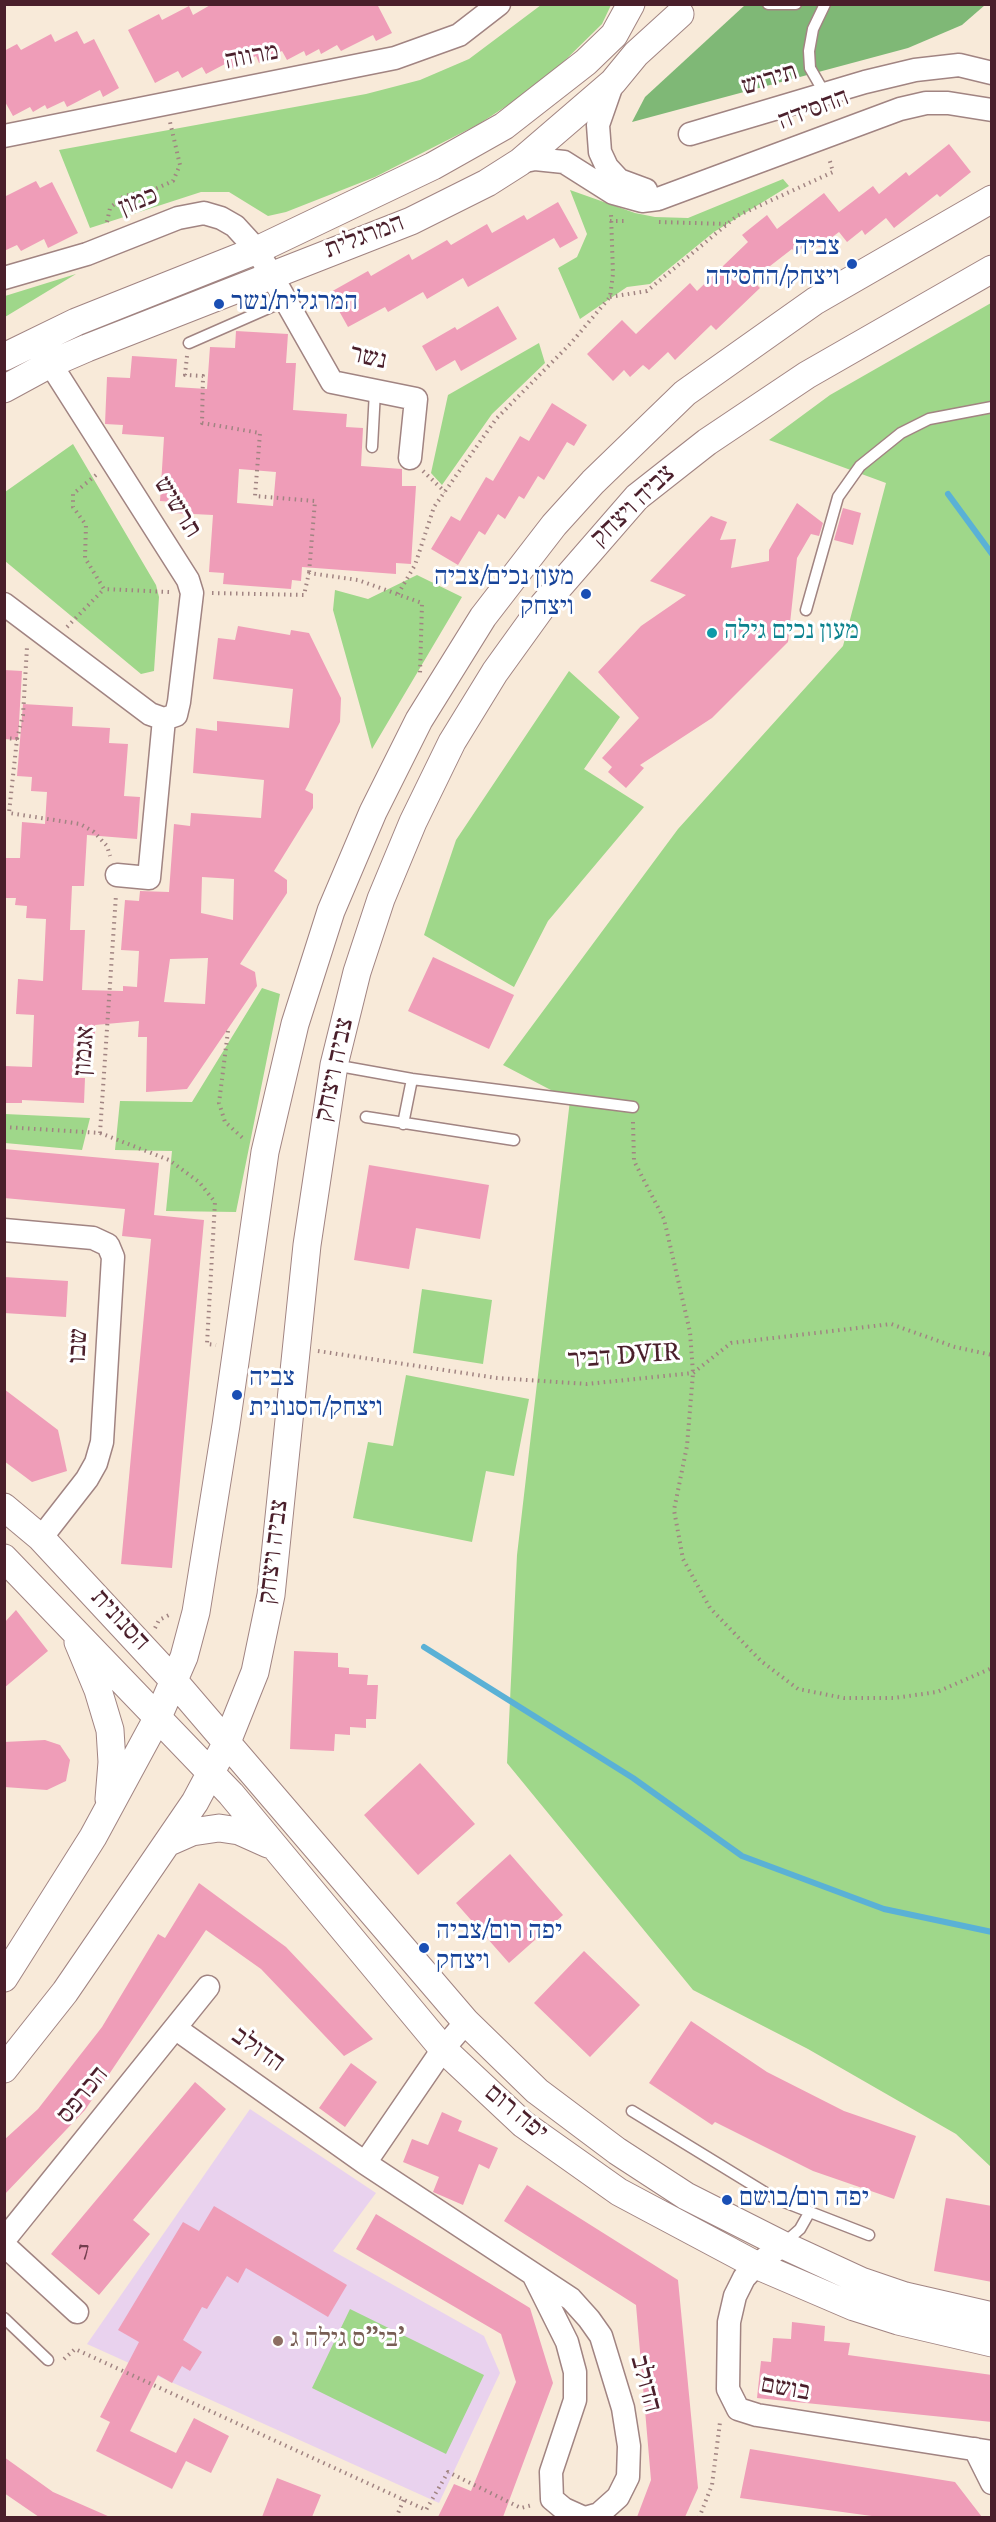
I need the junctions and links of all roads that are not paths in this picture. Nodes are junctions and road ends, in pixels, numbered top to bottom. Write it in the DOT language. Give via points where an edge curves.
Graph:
graph roads {
  1 [pos="499,4"];
  2 [pos="631,4"];
  3 [pos="646,4"];
  4 [pos="768,4"];
  5 [pos="796,4"];
  6 [pos="825,4"];
  7 [pos="688,9"];
  8 [pos="992,73"];
  9 [pos="613,82"];
  10 [pos="865,82"];
  11 [pos="825,94"];
  12 [pos="982,108"];
  13 [pos="877,117"];
  14 [pos="992,122"];
  15 [pos="690,134"];
  16 [pos="4,136"];
  17 [pos="520,162"];
  18 [pos="681,192"];
  19 [pos="992,199"];
  20 [pos="257,250"];
  21 [pos="990,271"];
  22 [pos="272,274"];
  23 [pos="4,278"];
  24 [pos="287,300"];
  25 [pos="35,340"];
  26 [pos="189,343"];
  27 [pos="4,357"];
  28 [pos="50,364"];
  29 [pos="4,389"];
  30 [pos="375,391"];
  31 [pos="992,407"];
  32 [pos="372,447"];
  33 [pos="410,458"];
  34 [pos="4,604"];
  35 [pos="806,610"];
  36 [pos="164,719"];
  37 [pos="117,875"];
  38 [pos="334,1065"];
  39 [pos="412,1079"];
  40 [pos="633,1107"];
  41 [pos="366,1117"];
  42 [pos="403,1124"];
  43 [pos="514,1140"];
  44 [pos="4,1230"];
  45 [pos="4,1506"];
  46 [pos="41,1538"];
  47 [pos="4,1558"];
  48 [pos="70,1625"];
  49 [pos="174,1681"];
  50 [pos="158,1717"];
  51 [pos="227,1742"];
  52 [pos="212,1773"];
  53 [pos="108,1809"];
  54 [pos="167,1843"];
  55 [pos="273,1847"];
  56 [pos="4,1978"];
  57 [pos="208,1987"];
  58 [pos="466,2022"];
  59 [pos="175,2028"];
  60 [pos="444,2049"];
  61 [pos="4,2068"];
  62 [pos="632,2111"];
  63 [pos="365,2163"];
  64 [pos="809,2213"];
  65 [pos="869,2235"];
  66 [pos="4,2240"];
  67 [pos="783,2245"];
  68 [pos="4,2246"];
  69 [pos="756,2265"];
  70 [pos="534,2276"];
  71 [pos="77,2312"];
  72 [pos="992,2316"];
  73 [pos="4,2318"];
  74 [pos="992,2343"];
  75 [pos="48,2360"];
  76 [pos="983,2450"];
  77 [pos="992,2483"];
  78 [pos="585,2517"];
  1 -- 16 [label="street, מרווה" via="459,35 395,58"];
  2 -- 20 [label="street, המרגלית" via="614,35 600,49 504,126 398,185"];
  3 -- 7 [label="street" via="660,14"];
  4 -- 5 [label="lane"];
  6 -- 11 [label="lane" via="813,29 809,51 810,68"];
  7 -- 9 [label="street, המרגלית" via="636,54"];
  8 -- 10 [label="street, תירוש" via="959,66 915,70"];
  9 -- 17 [label="street, המרגלית"];
  9 -- 18 [label="street, החסידה" via="597,131 607,166 619,180 637,188"];
  10 -- 11 [label="street, תירוש"];
  10 -- 13 [label="street"];
  11 -- 15 [label="street, תירוש"];
  12 -- 13 [label="street, החסידה" via="926,103"];
  12 -- 14 [label="street, החסידה"];
  13 -- 18 [label="street, החסידה"];
  17 -- 18 [label="street, החסידה" via="564,162 613,193 642,201"];
  17 -- 22 [label="street, המרגלית" via="444,206"];
  19 -- 49 [label="street, צביה ויצחק" via="815,301 677,400 554,525 483,617 419,720 330,911 295,1024 265,1152 196,1612"];
  20 -- 22 [label="street, כמון"];
  20 -- 23 [label="street, כמון" via="235,226 204,213 178,218 102,248"];
  20 -- 25 [label="street, המרגלית"];
  21 -- 38 [label="street, צביה ויצחק" via="807,375 669,471 638,497 544,604 495,672 452,742 413,822 381,899 357,972"];
  22 -- 24 [label="street, נשר"];
  22 -- 28 [label="street, המרגלית"];
  24 -- 26 [label="lane"];
  24 -- 30 [label="street, נשר" via="332,382"];
  25 -- 27 [label="street, המרגלית"];
  25 -- 28 [label="street, תרשיש"];
  28 -- 29 [label="street, המרגלית"];
  28 -- 36 [label="street, תרשיש" via="188,580 192,593 179,702 176,715"];
  30 -- 32 [label="lane"];
  30 -- 33 [label="street, נשר" via="416,399"];
  31 -- 35 [label="lane" via="929,419 901,433 860,466 838,497"];
  34 -- 36 [label="street" via="150,714"];
  36 -- 37 [label="street" via="149,878"];
  38 -- 39 [label="lane"];
  38 -- 51 [label="street, צביה ויצחק" via="307,1245 271,1595 255,1672"];
  39 -- 40 [label="lane"];
  39 -- 42 [label="lane"];
  41 -- 42 [label="lane"];
  42 -- 43 [label="lane"];
  44 -- 46 [label="street, שבו" via="93,1238 108,1245 113,1257 102,1442 87,1479"];
  45 -- 46 [label="street, הסנונית"];
  46 -- 49 [label="street, הסנונית"];
  47 -- 48 [label="street, הסנונית"];
  48 -- 50 [label="street, הסנונית"];
  48 -- 53 [label="street" via="108,1720 112,1751"];
  49 -- 50 [label="street, צביה ויצחק"];
  49 -- 51 [label="street, הסנונית"];
  50 -- 52 [label="street, יפה רום"];
  50 -- 53 [label="street, צביה ויצחק"];
  51 -- 52 [label="street, צביה ויצחק"];
  51 -- 58 [label="street, יפה רום"];
  52 -- 54 [label="street, צביה ויצחק"];
  52 -- 55 [label="street, יפה רום"];
  53 -- 56 [label="street, צביה ויצחק"];
  54 -- 55 [label="street" via="192,1832 219,1828 250,1835"];
  54 -- 61 [label="street, צביה ויצחק" via="64,1992"];
  55 -- 60 [label="street, יפה רום"];
  57 -- 59 [label="street, הכרפס"];
  58 -- 60 [label="street"];
  58 -- 67 [label="street, יפה רום" via="537,2091 617,2151 686,2196"];
  59 -- 63 [label="street, הדולב"];
  59 -- 66 [label="street, הכרפס"];
  60 -- 63 [label="street"];
  60 -- 69 [label="street, יפה רום" via="523,2124 592,2174 679,2226"];
  62 -- 64 [label="lane" via="774,2198"];
  63 -- 70 [label="street, הדולב"];
  64 -- 65 [label="lane"];
  64 -- 67 [label="lane" via="800,2229"];
  67 -- 69 [label="street"];
  67 -- 72 [label="street, יפה רום" via="872,2285"];
  68 -- 71 [label="street"];
  69 -- 74 [label="street, יפה רום" via="854,2307"];
  69 -- 76 [label="street, בושם" via="735,2296 729,2322 728,2390 738,2409"];
  70 -- 78 [label="street, הדולב" via="567,2342 575,2372 575,2400 551,2472 552,2499"];
  70 -- 78 [label="street, הדולב" via="571,2299 601,2336 623,2408 629,2446 628,2477 618,2497 599,2514"];
  73 -- 75 [label="lane"];
  76 -- 77 [label="street"];
}
